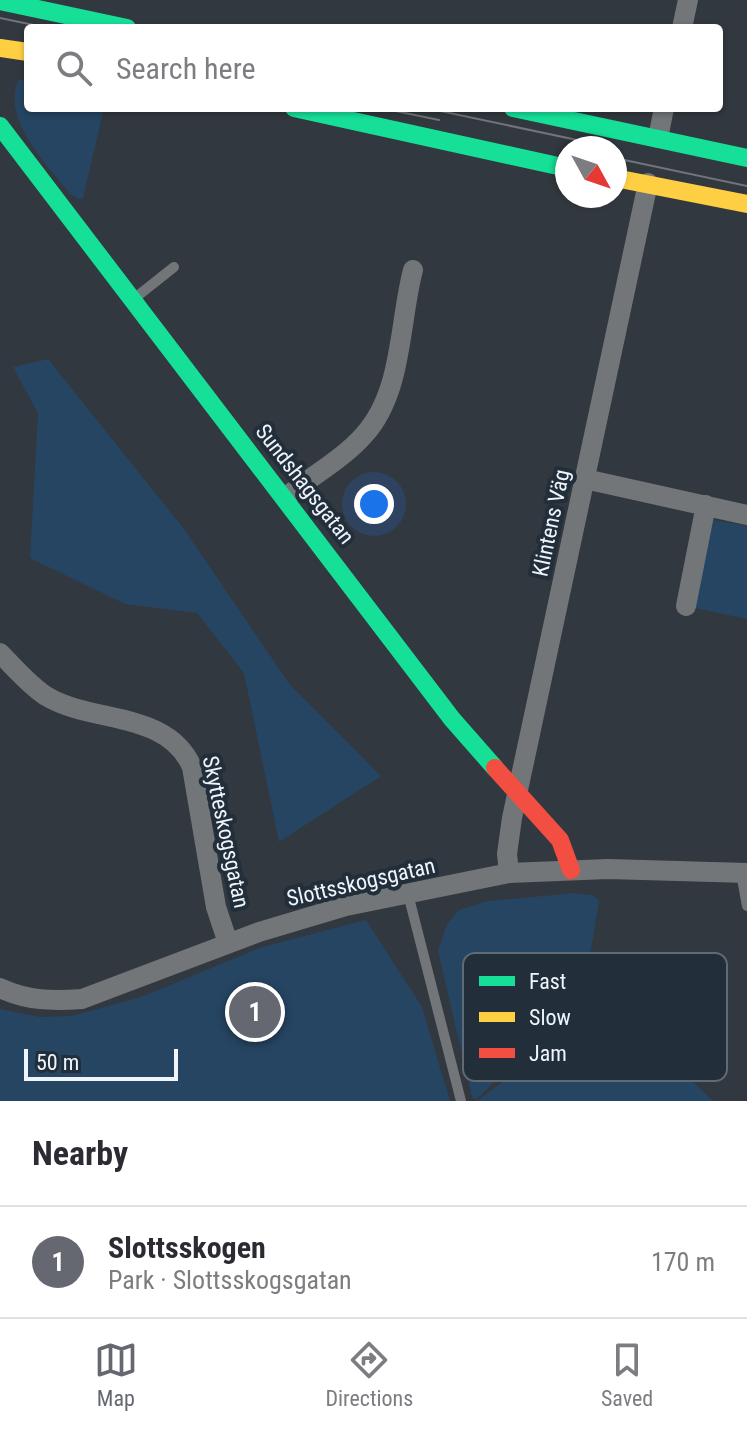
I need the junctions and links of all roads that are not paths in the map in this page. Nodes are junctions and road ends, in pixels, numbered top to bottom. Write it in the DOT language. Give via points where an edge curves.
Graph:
graph roads {
  1 [pos="688,0"];
  2 [pos="0,1"];
  3 [pos="108,24"];
  4 [pos="683,24"];
  5 [pos="0,48"];
  6 [pos="24,51"];
  7 [pos="312,112"];
  8 [pos="532,112"];
  9 [pos="663,112"];
  10 [pos="0,126"];
  11 [pos="658,138"];
  12 [pos="747,158"];
  13 [pos="555,165"];
  14 [pos="627,180"];
  15 [pos="648,183"];
  16 [pos="747,204"];
  17 [pos="174,267"];
  18 [pos="413,270"];
  19 [pos="132,300"];
  20 [pos="585,479"];
  21 [pos="286,497"];
  22 [pos="706,505"];
  23 [pos="747,515"];
  24 [pos="686,606"];
  25 [pos="0,653"];
  26 [pos="518,794"];
  27 [pos="571,870"];
  28 [pos="509,873"];
  29 [pos="744,873"];
  30 [pos="408,894"];
  31 [pos="747,906"];
  32 [pos="228,943"];
  33 [pos="0,988"];
  34 [pos="461,1101"];
  1 -- 4 [label="street"];
  2 -- 3 [label="street"];
  5 -- 6 [label="street"];
  7 -- 13 [label="street"];
  8 -- 11 [label="street"];
  9 -- 11 [label="street"];
  10 -- 19 [label="street, Sundshagsgatan"];
  11 -- 12 [label="street"];
  14 -- 15 [label="street"];
  15 -- 16 [label="street"];
  15 -- 20 [label="street, Klintens Väg"];
  17 -- 19 [label="lane"];
  18 -- 21 [label="street" via="389,391 379,413 365,435"];
  19 -- 21 [label="street, Sundshagsgatan"];
  20 -- 22 [label="street"];
  20 -- 26 [label="street, Klintens Väg"];
  21 -- 26 [label="street, Sundshagsgatan" via="452,719"];
  22 -- 23 [label="street"];
  22 -- 24 [label="street"];
  25 -- 32 [label="street, Skytteskogsgatan" via="47,696 149,728 186,753"];
  26 -- 27 [label="street, Sundshagsgatan" via="560,840"];
  26 -- 28 [label="street, Klintens Väg" via="507,854"];
  27 -- 28 [label="street, Slottsskogsgatan"];
  27 -- 29 [label="street, Slottsskogsgatan"];
  28 -- 30 [label="street, Slottsskogsgatan"];
  29 -- 31 [label="lane"];
  30 -- 32 [label="street, Slottsskogsgatan" via="346,906"];
  30 -- 34 [label="lane"];
  32 -- 33 [label="street, Slottsskogsgatan" via="82,999 21,998"];
}
